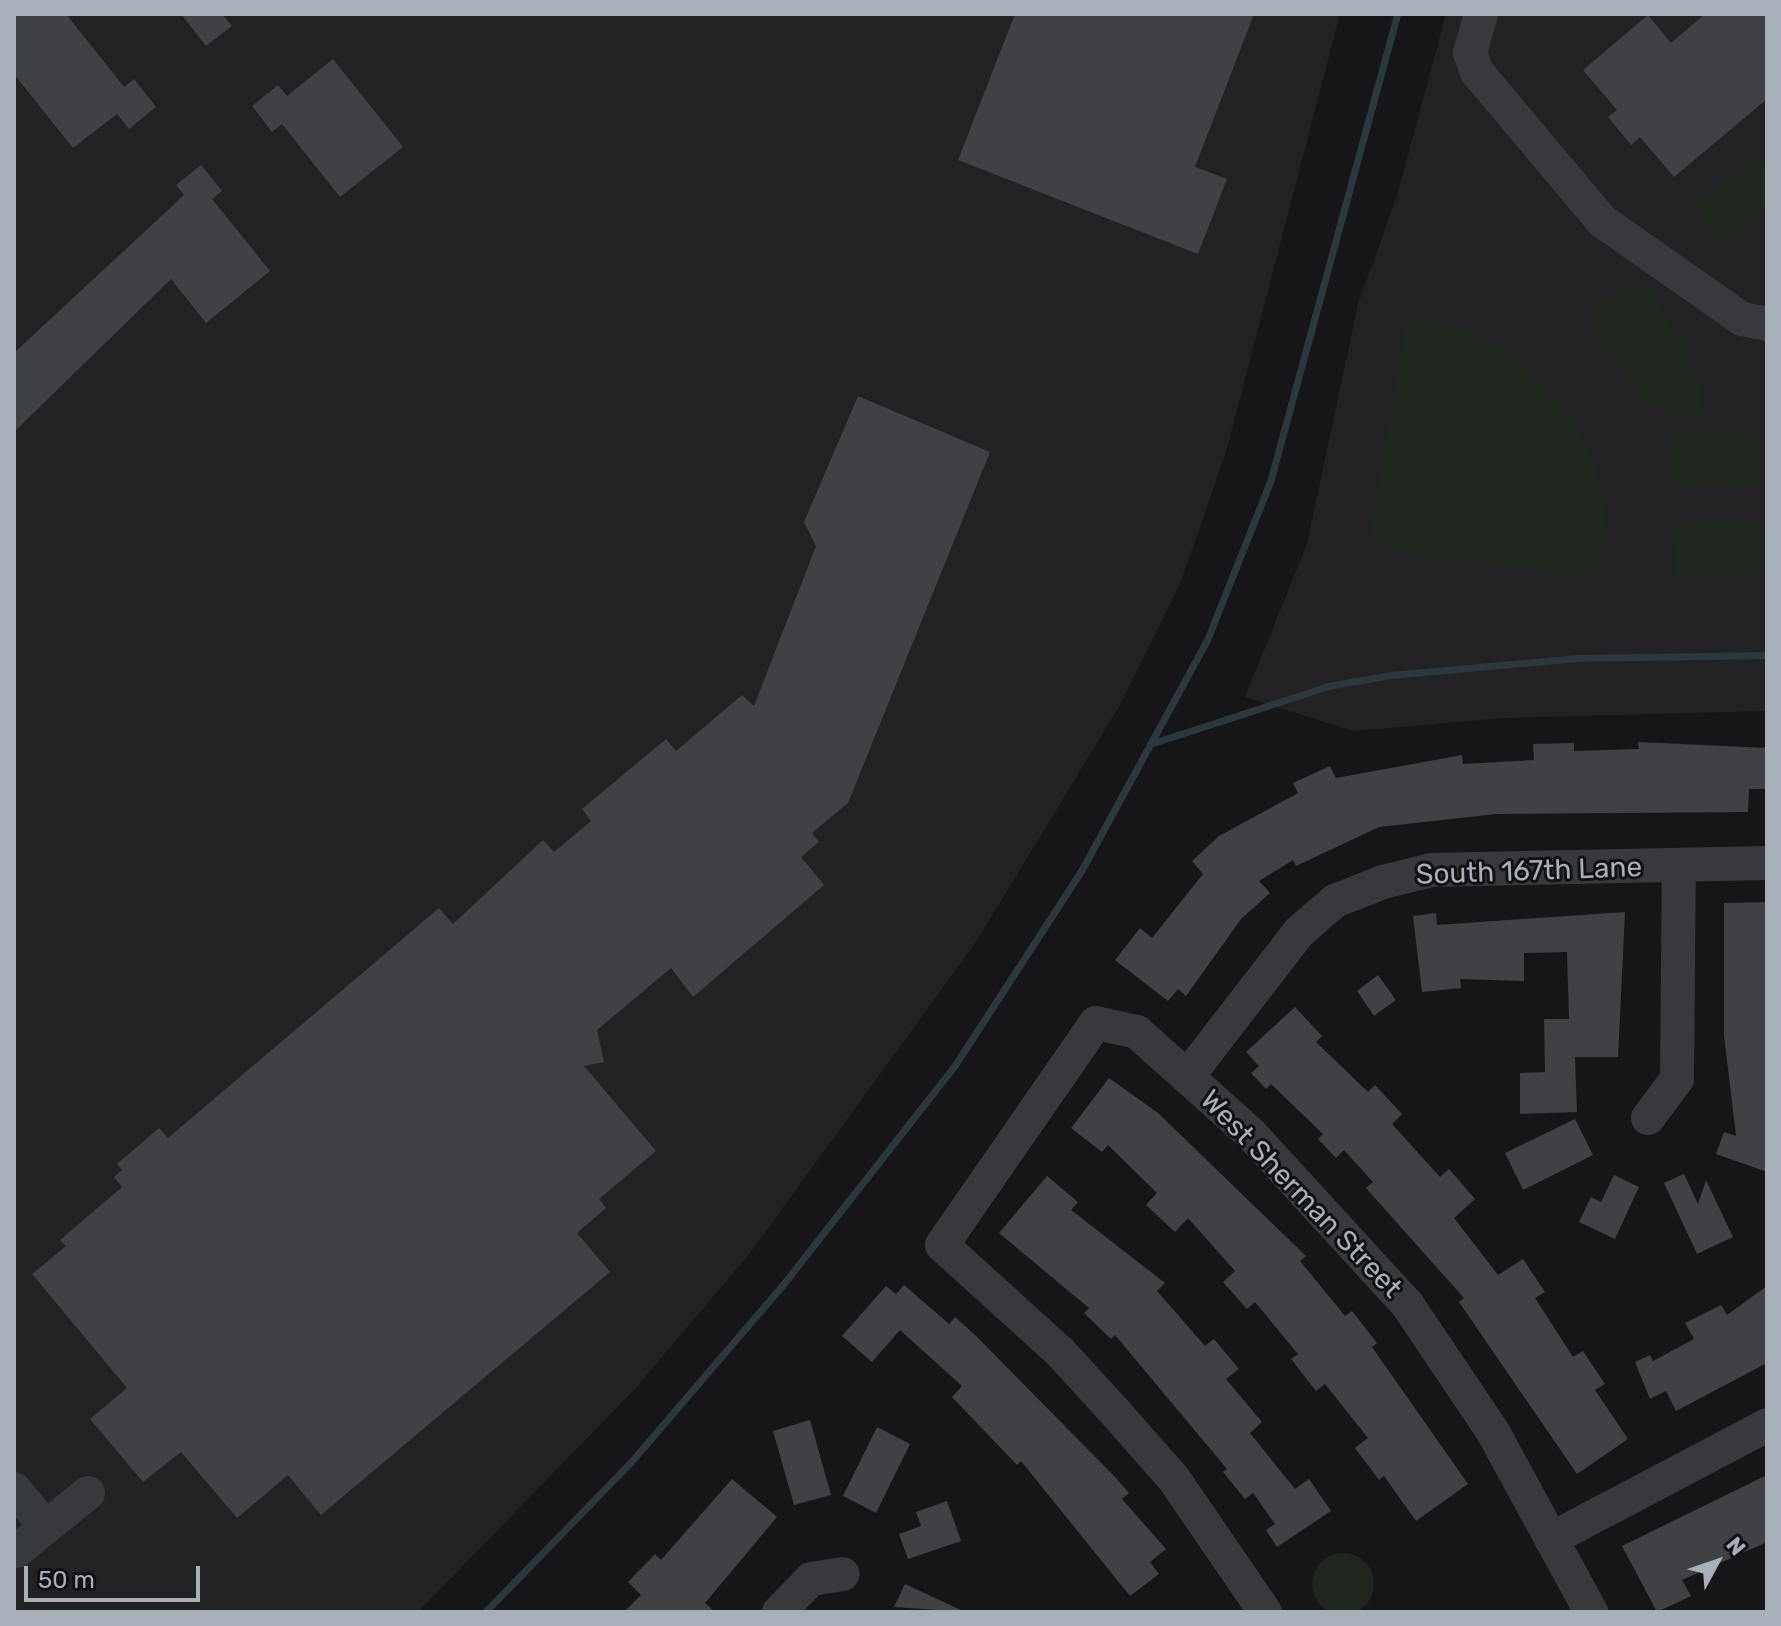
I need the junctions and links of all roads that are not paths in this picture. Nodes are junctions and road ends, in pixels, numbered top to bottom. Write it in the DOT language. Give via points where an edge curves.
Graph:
graph roads {
  1 [pos="1481,14"];
  2 [pos="1767,324"];
  3 [pos="1767,863"];
  4 [pos="1679,865"];
  5 [pos="1187,1077"];
  6 [pos="1648,1118"];
  7 [pos="1767,1425"];
  8 [pos="14,1489"];
  9 [pos="88,1493"];
  10 [pos="46,1527"];
  11 [pos="1551,1539"];
  12 [pos="17,1551"];
  13 [pos="843,1574"];
  14 [pos="779,1612"];
  15 [pos="1265,1612"];
  16 [pos="1591,1612"];
  1 -- 2 [label="street" via="1470,53 1477,72 1602,221 1742,319"];
  3 -- 4 [label="street, South 167th Lane"];
  4 -- 5 [label="street, South 167th Lane" via="1431,870 1335,901 1271,962"];
  4 -- 6 [label="street" via="1677,1079"];
  5 -- 11 [label="street, West Sherman Street" via="1330,1215 1407,1304 1493,1432"];
  5 -- 15 [label="street, West Sherman Street" via="1137,1032 1096,1023 942,1245 1060,1352 1125,1423 1174,1479"];
  7 -- 11 [label="street"];
  8 -- 10 [label="street"];
  9 -- 10 [label="street"];
  10 -- 12 [label="street"];
  11 -- 16 [label="street, West Sherman Street"];
  13 -- 14 [label="street" via="811,1579"];
}
